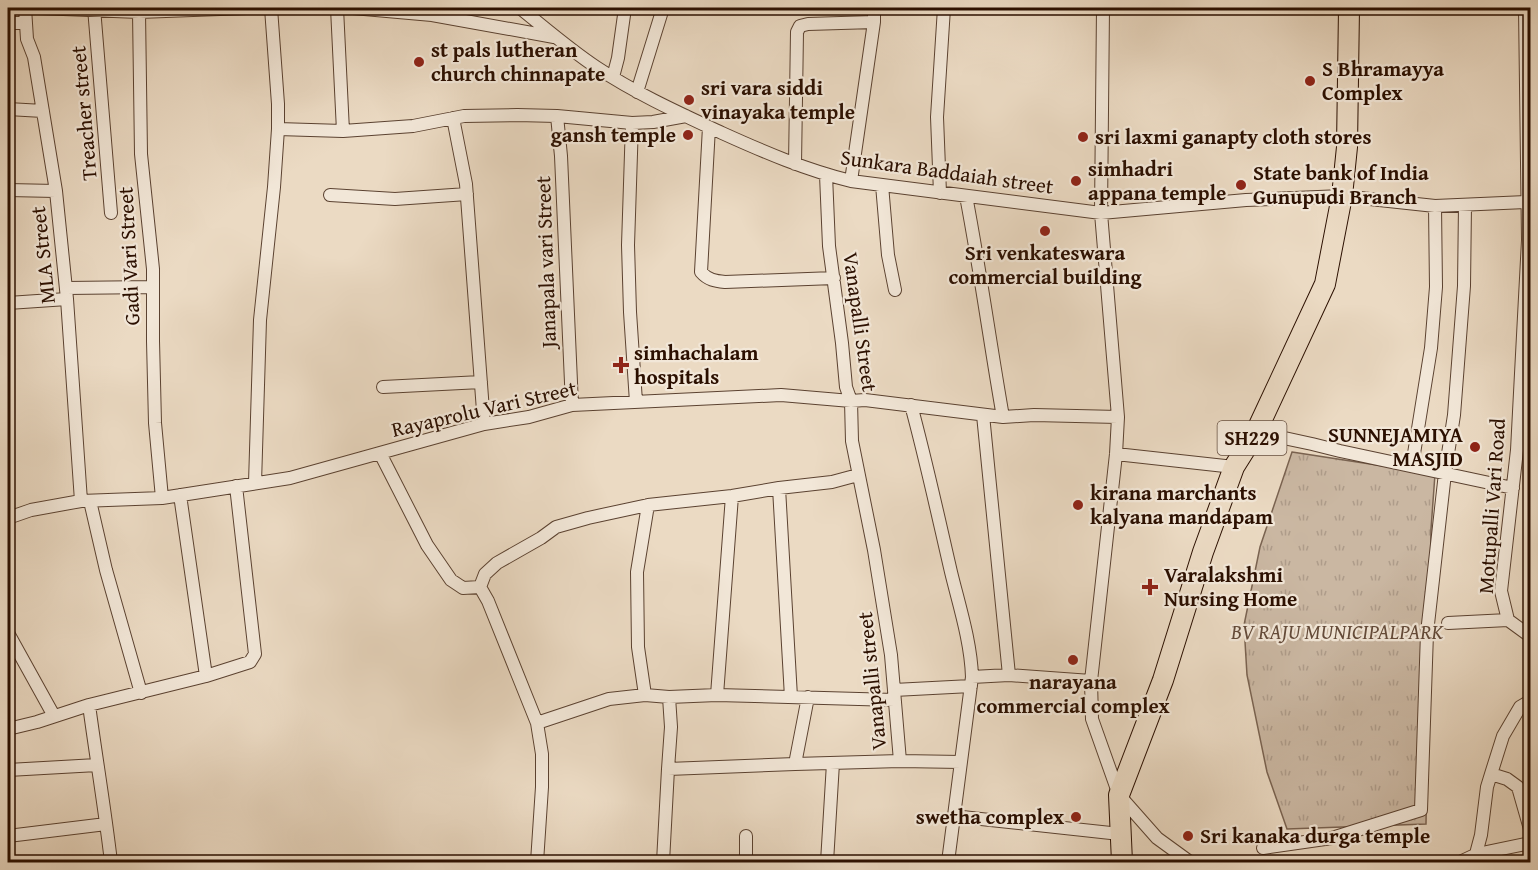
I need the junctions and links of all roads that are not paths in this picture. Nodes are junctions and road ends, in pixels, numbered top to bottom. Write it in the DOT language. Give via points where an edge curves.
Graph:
graph roads {
  1 [pos="25,8"];
  2 [pos="38,8"];
  3 [pos="247,8"];
  4 [pos="271,8"];
  5 [pos="337,8"];
  6 [pos="356,8"];
  7 [pos="520,8"];
  8 [pos="625,8"];
  9 [pos="663,8"];
  10 [pos="874,8"];
  11 [pos="944,8"];
  12 [pos="1103,8"];
  13 [pos="1349,8"];
  14 [pos="1525,8"];
  15 [pos="94,9"];
  16 [pos="165,9"];
  17 [pos="139,12"];
  18 [pos="531,12"];
  19 [pos="874,22"];
  20 [pos="8,23"];
  21 [pos="26,23"];
  22 [pos="555,37"];
  23 [pos="613,77"];
  24 [pos="637,92"];
  25 [pos="8,109"];
  26 [pos="43,111"];
  27 [pos="557,116"];
  28 [pos="686,116"];
  29 [pos="453,118"];
  30 [pos="632,123"];
  31 [pos="709,127"];
  32 [pos="278,129"];
  33 [pos="343,130"];
  34 [pos="795,164"];
  35 [pos="826,175"];
  36 [pos="851,181"];
  37 [pos="1529,182"];
  38 [pos="882,185"];
  39 [pos="8,190"];
  40 [pos="56,191"];
  41 [pos="940,193"];
  42 [pos="467,194"];
  43 [pos="330,195"];
  44 [pos="966,196"];
  45 [pos="1341,196"];
  46 [pos="1527,202"];
  47 [pos="1465,205"];
  48 [pos="1435,206"];
  49 [pos="111,213"];
  50 [pos="1101,213"];
  51 [pos="1529,276"];
  52 [pos="834,278"];
  53 [pos="153,287"];
  54 [pos="895,290"];
  55 [pos="67,293"];
  56 [pos="8,303"];
  57 [pos="482,382"];
  58 [pos="383,387"];
  59 [pos="851,401"];
  60 [pos="636,402"];
  61 [pos="572,405"];
  62 [pos="910,405"];
  63 [pos="983,415"];
  64 [pos="1003,417"];
  65 [pos="1118,417"];
  66 [pos="484,424"];
  67 [pos="1256,432"];
  68 [pos="380,453"];
  69 [pos="1116,454"];
  70 [pos="1412,466"];
  71 [pos="1234,467"];
  72 [pos="1445,473"];
  73 [pos="858,475"];
  74 [pos="255,483"];
  75 [pos="236,486"];
  76 [pos="779,488"];
  77 [pos="1513,488"];
  78 [pos="180,495"];
  79 [pos="732,496"];
  80 [pos="162,498"];
  81 [pos="86,501"];
  82 [pos="648,505"];
  83 [pos="8,518"];
  84 [pos="480,586"];
  85 [pos="1508,620"];
  86 [pos="1448,623"];
  87 [pos="8,633"];
  88 [pos="1530,636"];
  89 [pos="1009,675"];
  90 [pos="206,676"];
  91 [pos="971,681"];
  92 [pos="1092,681"];
  93 [pos="141,693"];
  94 [pos="717,695"];
  95 [pos="894,695"];
  96 [pos="645,696"];
  97 [pos="791,696"];
  98 [pos="669,697"];
  99 [pos="808,697"];
  100 [pos="1530,701"];
  101 [pos="89,705"];
  102 [pos="54,716"];
  103 [pos="537,723"];
  104 [pos="8,729"];
  105 [pos="900,761"];
  106 [pos="961,762"];
  107 [pos="833,763"];
  108 [pos="795,764"];
  109 [pos="97,765"];
  110 [pos="8,770"];
  111 [pos="668,770"];
  112 [pos="1491,774"];
  113 [pos="1119,795"];
  114 [pos="954,816"];
  115 [pos="106,824"];
  116 [pos="1530,829"];
  117 [pos="1120,834"];
  118 [pos="8,836"];
  119 [pos="746,836"];
  120 [pos="1530,843"];
  121 [pos="1263,848"];
  122 [pos="1478,858"];
  123 [pos="111,862"];
  124 [pos="537,862"];
  125 [pos="663,862"];
  126 [pos="746,862"];
  127 [pos="827,862"];
  128 [pos="948,862"];
  129 [pos="1122,862"];
  130 [pos="1190,862"];
  131 [pos="1460,862"];
  1 -- 21 [label="street, MLA Street"];
  2 -- 15 [label="street"];
  3 -- 16 [label="street"];
  4 -- 32 [label="street"];
  5 -- 33 [label="street"];
  6 -- 22 [label="street" via="432,15"];
  7 -- 18 [label="street, Sunkara Baddaiah street"];
  8 -- 23 [label="street"];
  9 -- 24 [label="street"];
  10 -- 19 [label="street"];
  11 -- 41 [label="street" via="937,117"];
  12 -- 50 [label="street"];
  13 -- 45 [label="main road, SH229" via="1347,147"];
  14 -- 37 [label="street, Motupalli Vari Road"];
  15 -- 17 [label="street"];
  15 -- 49 [label="street, Treacher street"];
  16 -- 17 [label="street"];
  17 -- 53 [label="street, Gadi Vari Street" via="141,154"];
  18 -- 22 [label="street, Sunkara Baddaiah street"];
  19 -- 34 [label="street" via="800,26"];
  19 -- 36 [label="street"];
  20 -- 21 [label="street"];
  21 -- 26 [label="street, MLA Street"];
  22 -- 23 [label="street, Sunkara Baddaiah street"];
  23 -- 24 [label="street, Sunkara Baddaiah street"];
  24 -- 28 [label="street, Sunkara Baddaiah street"];
  25 -- 26 [label="street"];
  26 -- 40 [label="street, MLA Street"];
  27 -- 29 [label="street"];
  27 -- 30 [label="street"];
  27 -- 61 [label="street, Janapala vari Street"];
  28 -- 30 [label="street"];
  28 -- 31 [label="street, Sunkara Baddaiah street"];
  29 -- 33 [label="street" via="413,126"];
  29 -- 42 [label="street"];
  30 -- 60 [label="street" via="628,245"];
  31 -- 34 [label="street, Sunkara Baddaiah street"];
  31 -- 52 [label="street" via="701,272 705,277 726,282"];
  32 -- 33 [label="street"];
  32 -- 74 [label="street" via="260,320"];
  34 -- 35 [label="street, Sunkara Baddaiah street"];
  35 -- 36 [label="street, Sunkara Baddaiah street"];
  35 -- 52 [label="street, Vanapalli Street"];
  36 -- 38 [label="street, Sunkara Baddaiah street"];
  37 -- 46 [label="street, Motupalli Vari Road"];
  38 -- 41 [label="street, Sunkara Baddaiah street"];
  38 -- 54 [label="street"];
  39 -- 40 [label="street"];
  40 -- 55 [label="street, MLA Street"];
  41 -- 44 [label="street, Sunkara Baddaiah street"];
  42 -- 43 [label="street" via="395,199"];
  42 -- 57 [label="street"];
  44 -- 50 [label="street, Sunkara Baddaiah street"];
  44 -- 64 [label="street"];
  45 -- 48 [label="street, Sunkara Baddaiah street"];
  45 -- 50 [label="street, Sunkara Baddaiah street"];
  45 -- 67 [label="main road, SH229" via="1325,284"];
  46 -- 47 [label="street, Sunkara Baddaiah street"];
  46 -- 51 [label="street, Motupalli Vari Road"];
  47 -- 48 [label="street, Sunkara Baddaiah street"];
  47 -- 72 [label="street" via="1464,286"];
  48 -- 70 [label="street" via="1436,287 1431,348"];
  50 -- 65 [label="street"];
  51 -- 77 [label="street, Motupalli Vari Road"];
  52 -- 59 [label="street, Vanapalli Street" via="846,387"];
  53 -- 55 [label="street"];
  53 -- 80 [label="street, Gadi Vari Street" via="155,423"];
  55 -- 56 [label="street"];
  55 -- 81 [label="street, MLA Street"];
  57 -- 58 [label="street"];
  57 -- 66 [label="street"];
  59 -- 60 [label="street, Rayaprolu Vari Street" via="781,395"];
  59 -- 62 [label="street, Rayaprolu Vari Street"];
  59 -- 73 [label="street, Vanapalli Street"];
  60 -- 61 [label="street, Rayaprolu Vari Street"];
  61 -- 66 [label="street, Rayaprolu Vari Street"];
  62 -- 63 [label="street, Rayaprolu Vari Street"];
  62 -- 91 [label="street" via="961,613"];
  63 -- 64 [label="street, Rayaprolu Vari Street"];
  63 -- 89 [label="street"];
  64 -- 65 [label="street, Rayaprolu Vari Street"];
  65 -- 69 [label="street"];
  66 -- 68 [label="street, Rayaprolu Vari Street"];
  67 -- 70 [label="street"];
  67 -- 71 [label="main road, SH229"];
  68 -- 74 [label="street, Rayaprolu Vari Street" via="290,478"];
  68 -- 84 [label="street" via="427,545 451,580 463,588"];
  69 -- 71 [label="street"];
  69 -- 92 [label="street"];
  70 -- 72 [label="street"];
  71 -- 113 [label="main road, SH229"];
  72 -- 77 [label="street"];
  72 -- 121 [label="street" via="1427,633 1421,810 1332,838"];
  73 -- 76 [label="street"];
  73 -- 95 [label="street, Vanapalli street" via="882,597"];
  74 -- 75 [label="street, Rayaprolu Vari Street"];
  75 -- 78 [label="street, Rayaprolu Vari Street"];
  75 -- 90 [label="street" via="255,654 250,662"];
  76 -- 79 [label="street"];
  76 -- 97 [label="street"];
  77 -- 85 [label="street, Motupalli Vari Road" via="1501,591"];
  78 -- 80 [label="street, Rayaprolu Vari Street"];
  78 -- 90 [label="street"];
  79 -- 82 [label="street"];
  79 -- 94 [label="street"];
  80 -- 81 [label="street, Rayaprolu Vari Street"];
  81 -- 83 [label="street, Rayaprolu Vari Street"];
  81 -- 93 [label="street, MLA Street"];
  82 -- 84 [label="street" via="556,527 497,563 485,574"];
  82 -- 96 [label="street" via="637,572 638,647"];
  84 -- 103 [label="street"];
  85 -- 86 [label="street"];
  85 -- 88 [label="street, Motupalli Vari Road"];
  87 -- 102 [label="street"];
  89 -- 91 [label="street"];
  89 -- 92 [label="street"];
  90 -- 93 [label="street"];
  91 -- 95 [label="street"];
  91 -- 106 [label="street"];
  92 -- 113 [label="street" via="1092,719"];
  93 -- 101 [label="street"];
  94 -- 97 [label="street"];
  94 -- 98 [label="street"];
  95 -- 99 [label="street"];
  95 -- 105 [label="street, Vanapalli street"];
  96 -- 98 [label="street"];
  96 -- 103 [label="street" via="609,699"];
  97 -- 99 [label="street"];
  98 -- 111 [label="street"];
  99 -- 108 [label="street"];
  100 -- 112 [label="street" via="1520,707 1503,736"];
  101 -- 102 [label="street"];
  101 -- 109 [label="street"];
  102 -- 104 [label="street"];
  103 -- 124 [label="street" via="542,787"];
  105 -- 106 [label="street"];
  105 -- 107 [label="street, Vanapalli street"];
  106 -- 114 [label="street"];
  107 -- 108 [label="street, Vanapalli street"];
  107 -- 127 [label="street"];
  108 -- 111 [label="street, Vanapalli street"];
  109 -- 110 [label="street"];
  109 -- 115 [label="street"];
  111 -- 125 [label="street"];
  112 -- 116 [label="street" via="1518,787"];
  112 -- 122 [label="street"];
  113 -- 117 [label="main road, SH229"];
  113 -- 130 [label="street" via="1157,838"];
  114 -- 117 [label="street"];
  114 -- 128 [label="street"];
  115 -- 118 [label="street"];
  115 -- 123 [label="street"];
  117 -- 129 [label="main road, SH229"];
  119 -- 126 [label="street"];
  120 -- 122 [label="street"];
  122 -- 131 [label="street"];
}
